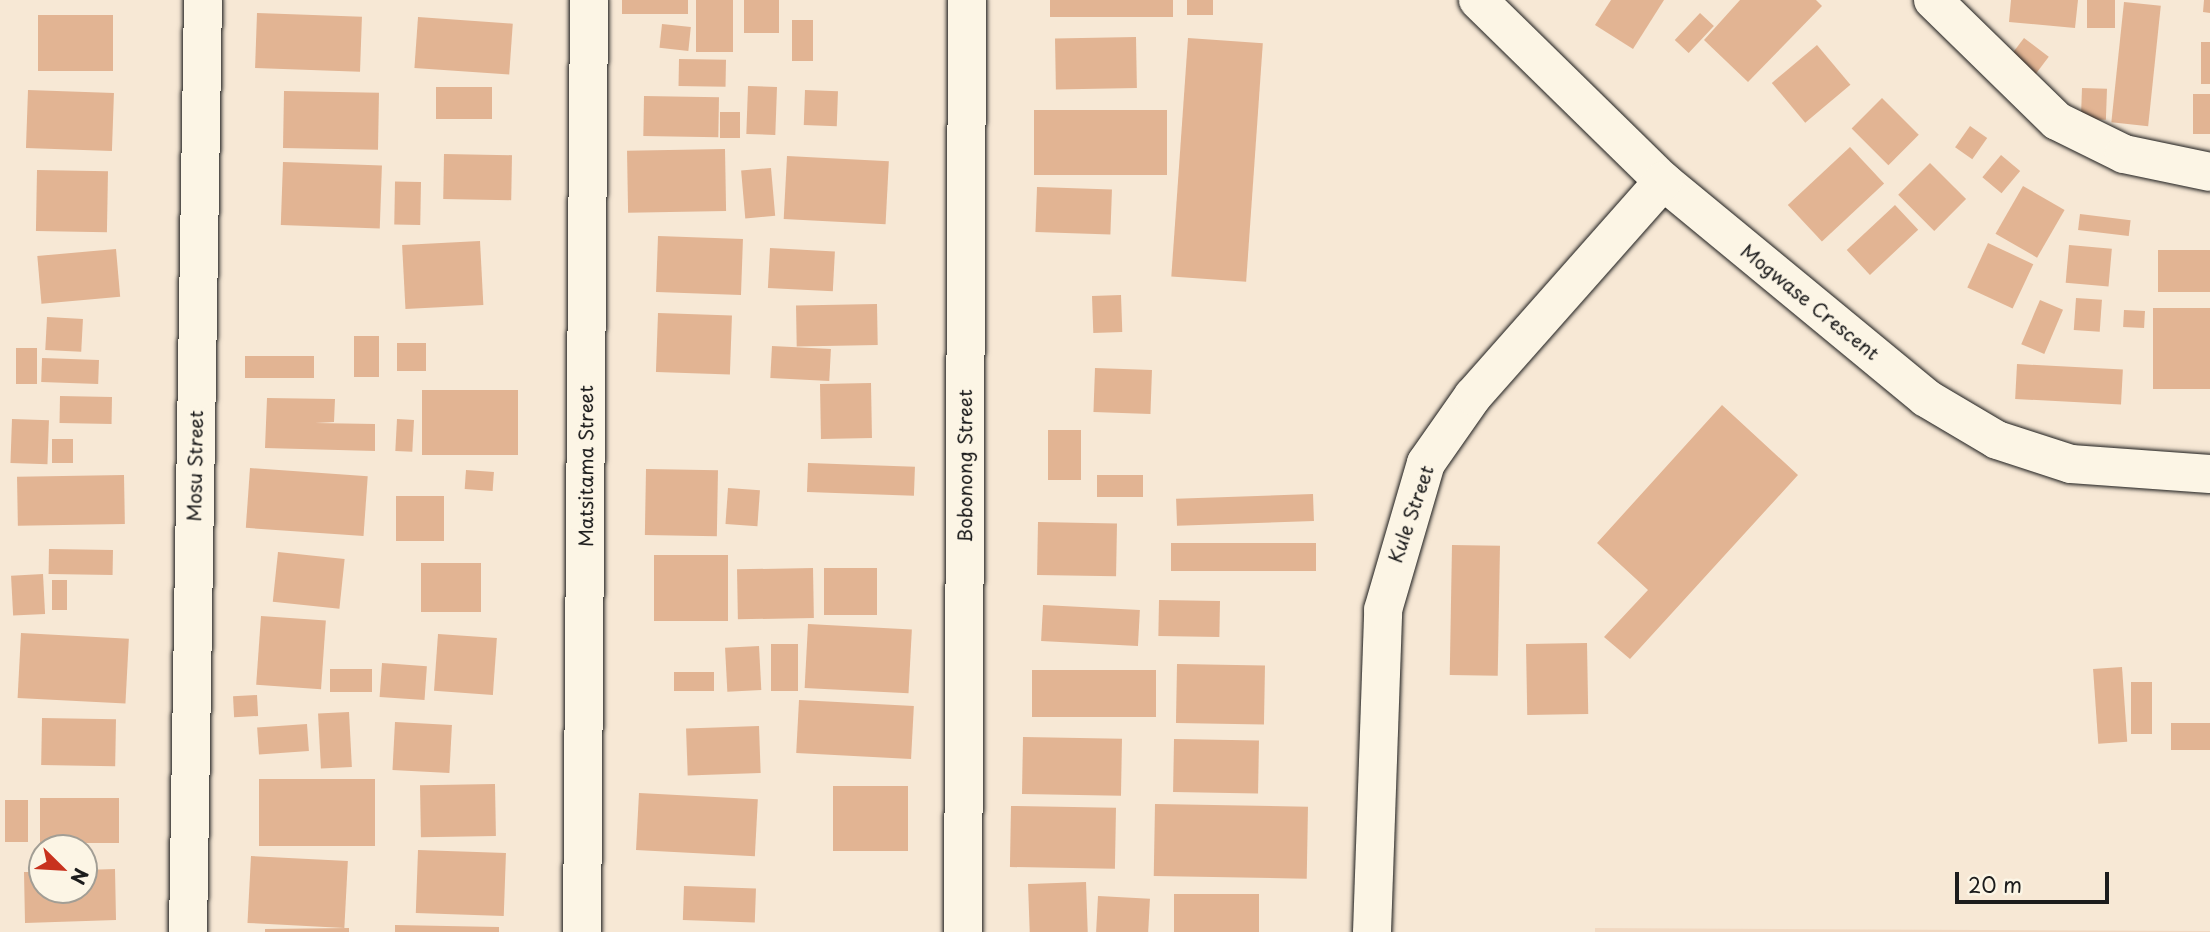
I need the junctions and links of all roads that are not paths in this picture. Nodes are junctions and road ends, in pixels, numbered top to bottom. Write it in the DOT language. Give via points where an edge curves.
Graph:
graph roads {
  1 [pos="203,0"];
  2 [pos="589,0"];
  3 [pos="967,0"];
  4 [pos="1478,0"];
  5 [pos="1933,0"];
  6 [pos="2210,172"];
  7 [pos="1663,181"];
  8 [pos="2210,474"];
  9 [pos="188,932"];
  10 [pos="582,932"];
  11 [pos="963,932"];
  12 [pos="1372,932"];
  1 -- 9 [label="street, Mosu Street"];
  2 -- 10 [label="street, Matsitama Street"];
  3 -- 11 [label="street, Bobonong Street"];
  4 -- 7 [label="street, Mogwase Crescent"];
  5 -- 6 [label="street" via="2057,121 2124,154"];
  7 -- 8 [label="street, Mogwase Crescent" via="1926,398 1997,440 2071,464"];
  7 -- 12 [label="street, Kule Street" via="1473,396 1426,463 1382,610"];
}
